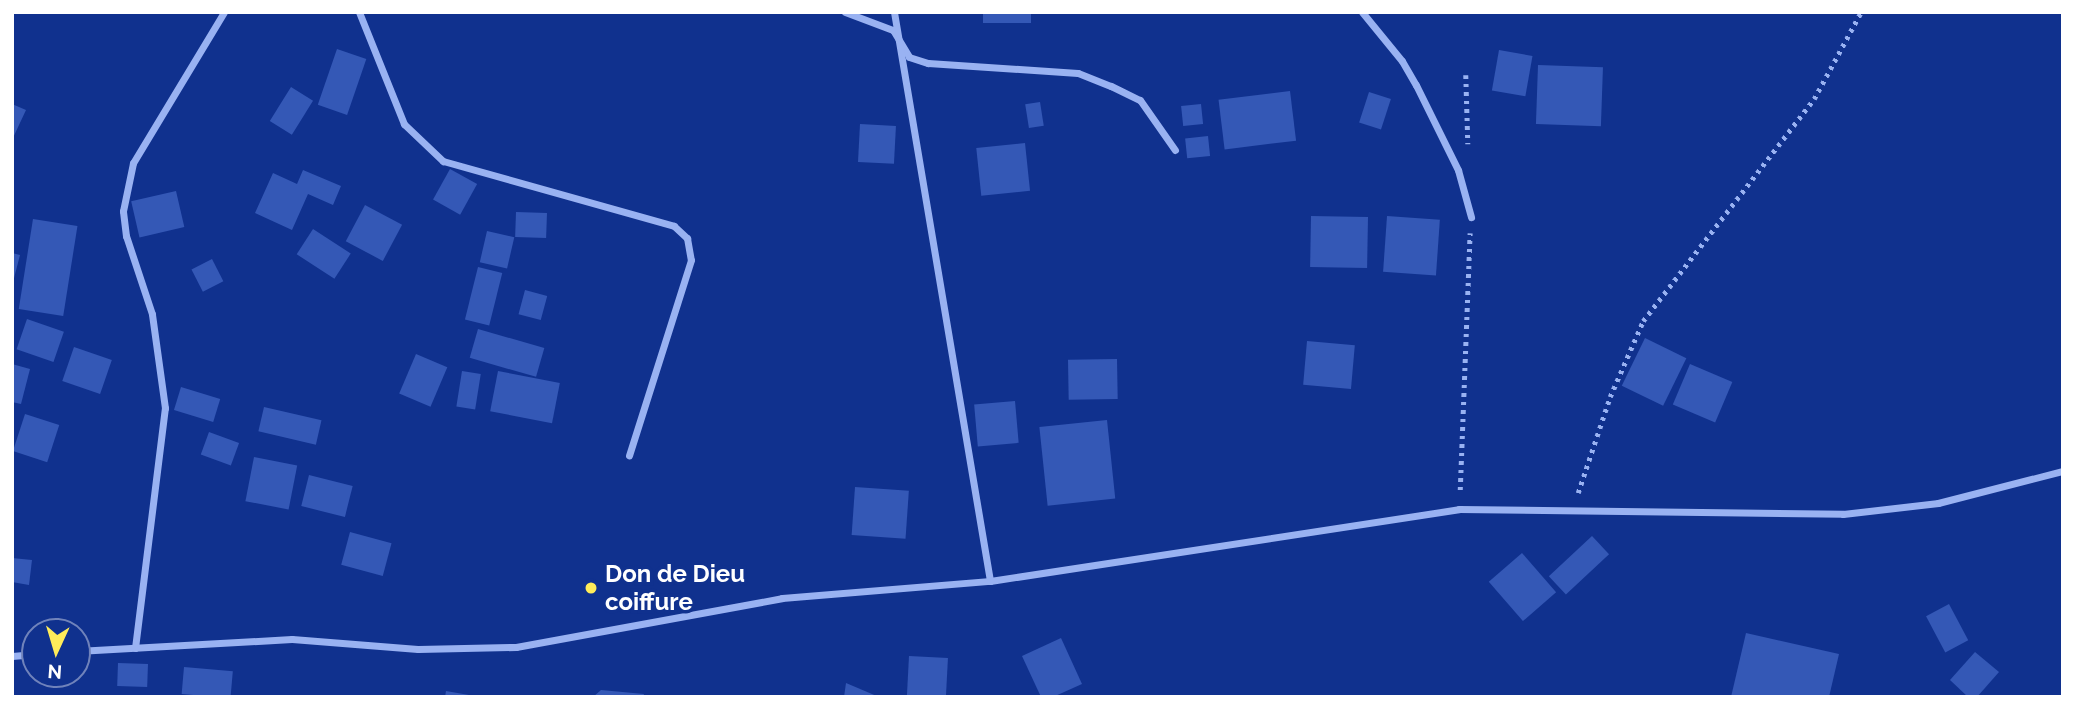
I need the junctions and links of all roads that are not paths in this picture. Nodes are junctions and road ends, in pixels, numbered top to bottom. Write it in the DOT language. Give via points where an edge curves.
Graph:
graph roads {
  1 [pos="224,12"];
  2 [pos="359,12"];
  3 [pos="845,12"];
  4 [pos="894,12"];
  5 [pos="1362,12"];
  6 [pos="893,30"];
  7 [pos="1175,150"];
  8 [pos="1471,217"];
  9 [pos="629,455"];
  10 [pos="2063,471"];
  11 [pos="990,581"];
  12 [pos="135,648"];
  13 [pos="91,650"];
  1 -- 12 [label="street" via="133,163 123,211 126,236 152,314 165,408"];
  2 -- 9 [label="street" via="404,124 443,161 674,226 687,238 691,260"];
  3 -- 6 [label="street"];
  4 -- 6 [label="street"];
  5 -- 8 [label="street" via="1416,85 1458,170"];
  6 -- 7 [label="street" via="909,57 928,63 1078,73 1111,86 1140,100"];
  6 -- 11 [label="street" via="980,499"];
  10 -- 11 [label="street" via="1938,503 1843,514 1459,509"];
  11 -- 12 [label="street" via="782,598 516,647 418,649 292,639"];
  12 -- 13 [label="street"];
}
